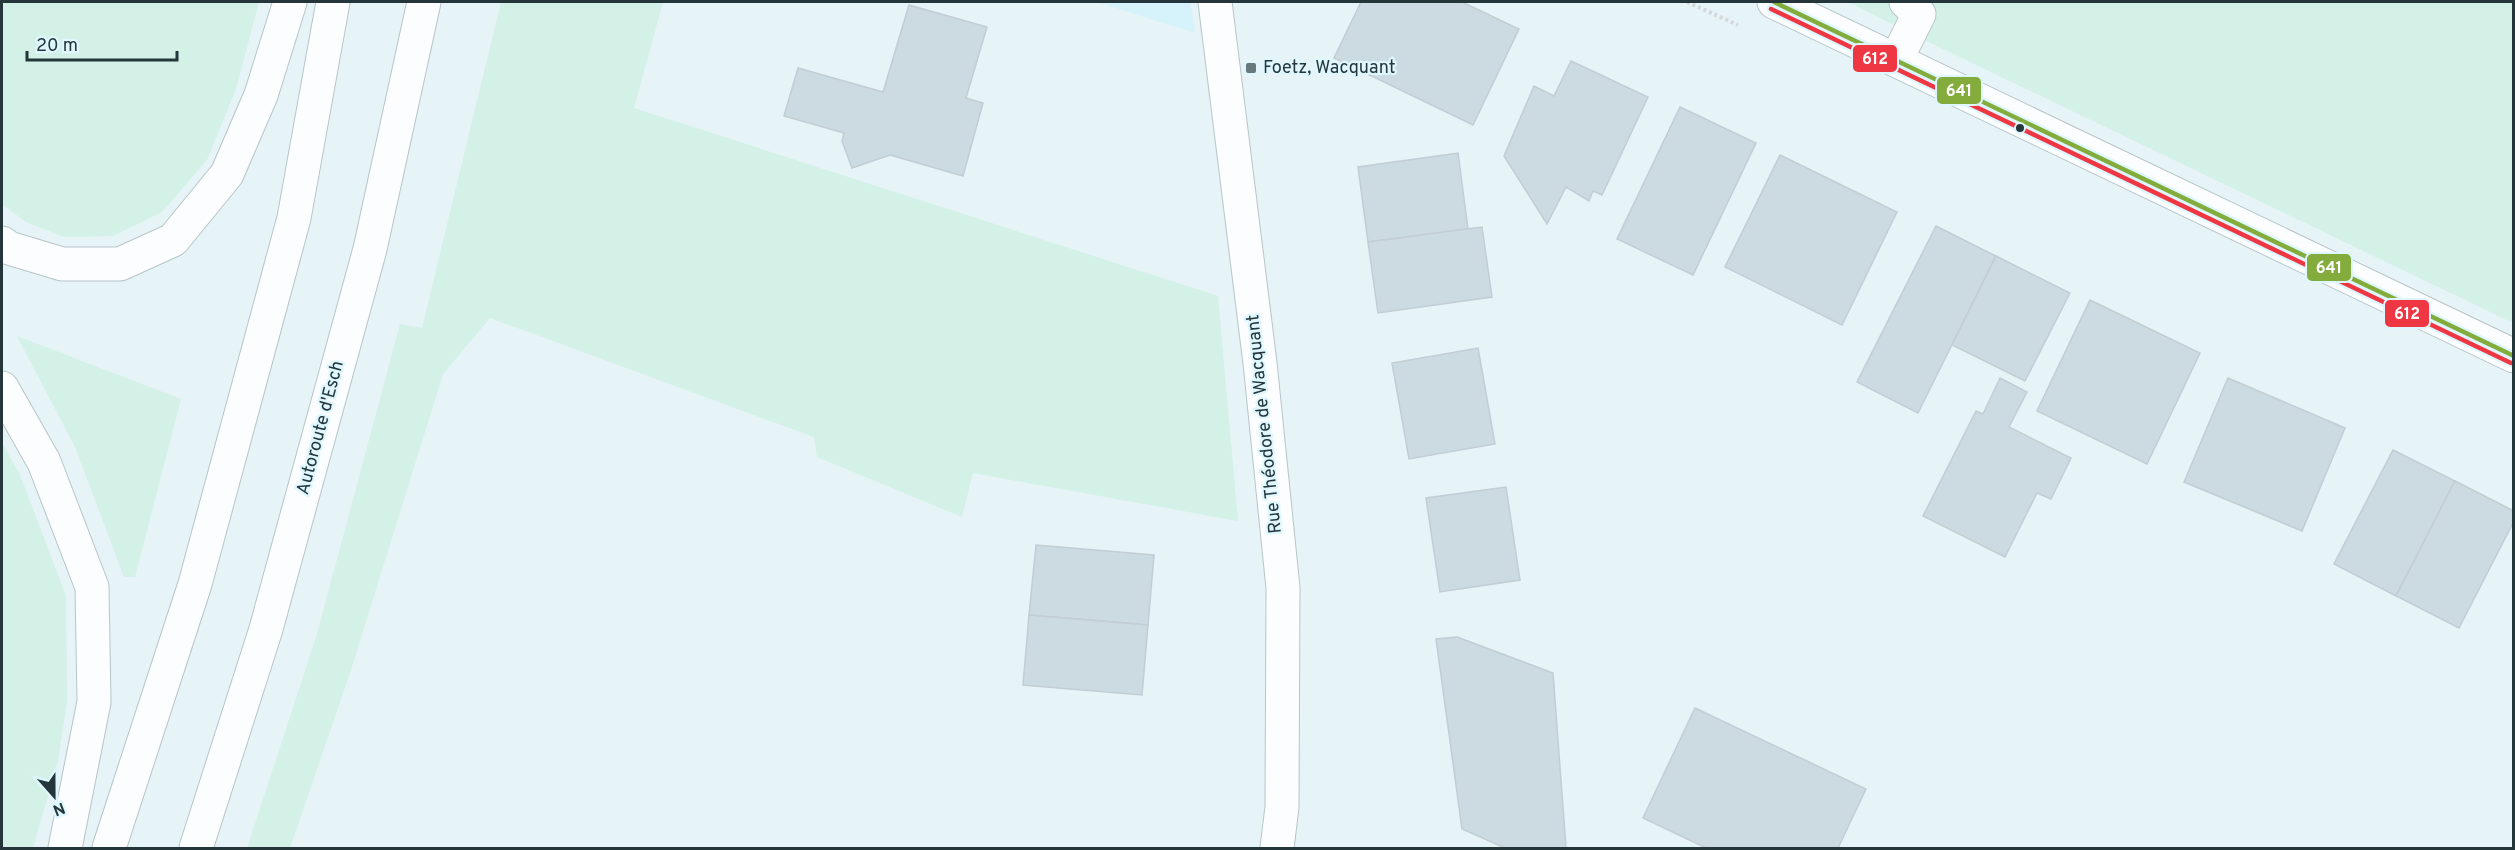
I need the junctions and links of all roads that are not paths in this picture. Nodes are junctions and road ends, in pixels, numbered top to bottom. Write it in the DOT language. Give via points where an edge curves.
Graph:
graph roads {
  1 [pos="290,2"];
  2 [pos="333,2"];
  3 [pos="424,2"];
  4 [pos="1215,2"];
  5 [pos="1774,2"];
  6 [pos="1906,2"];
  7 [pos="1896,60"];
  8 [pos="2,243"];
  9 [pos="2514,356"];
  10 [pos="2,388"];
  11 [pos="65,849"];
  12 [pos="109,849"];
  13 [pos="196,849"];
  14 [pos="1277,849"];
  1 -- 8 [label="main road" via="261,95 227,174 173,240 120,264 62,264"];
  2 -- 12 [label="main road" via="294,218 195,584"];
  3 -- 13 [label="main road, Autoroute d'Esch" via="366,261 266,629"];
  4 -- 14 [label="main road, Rue Théodore de Wacquant" via="1259,351 1283,588 1282,807"];
  5 -- 7 [label="main road"];
  6 -- 7 [label="main road" via="1919,14"];
  7 -- 9 [label="main road"];
  10 -- 11 [label="main road" via="44,462 92,587 94,702"];
}
